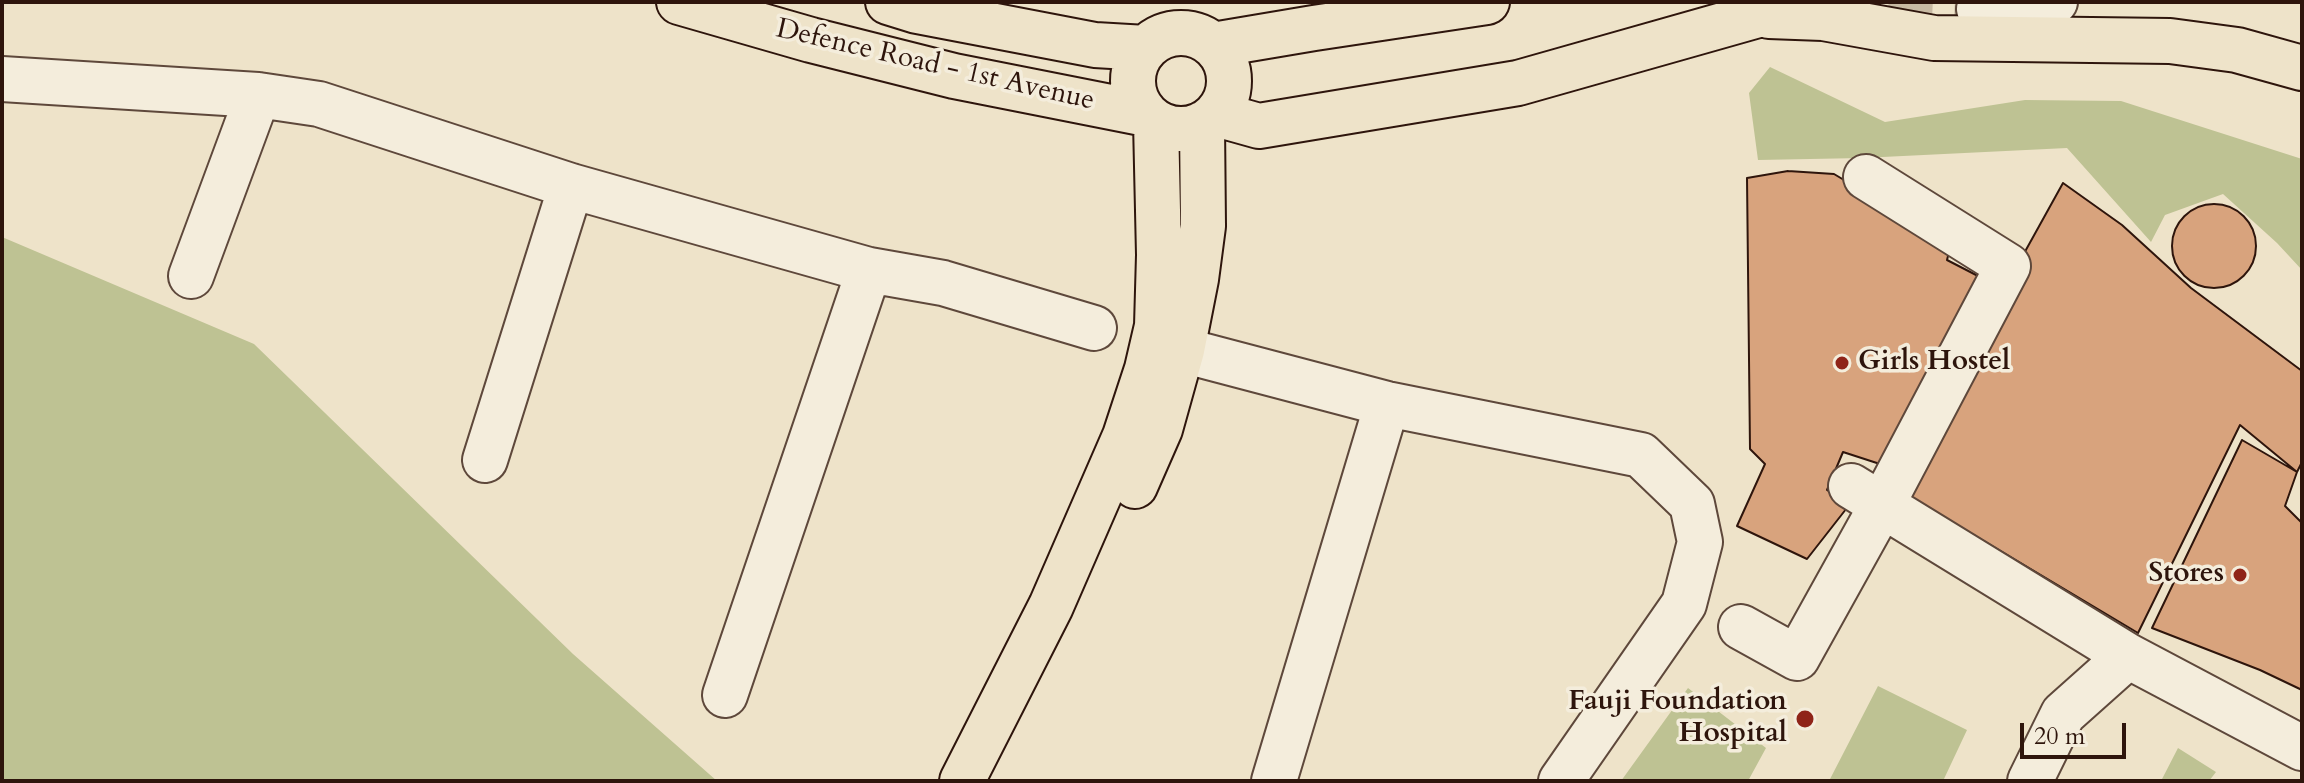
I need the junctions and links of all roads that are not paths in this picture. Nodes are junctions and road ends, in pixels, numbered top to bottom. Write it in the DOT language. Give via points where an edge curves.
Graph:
graph roads {
  1 [pos="679,2"];
  2 [pos="888,2"];
  3 [pos="1487,2"];
  4 [pos="1804,2"];
  5 [pos="2055,2"];
  6 [pos="1979,9"];
  7 [pos="1756,15"];
  8 [pos="1213,45"];
  9 [pos="1146,48"];
  10 [pos="2302,68"];
  11 [pos="2,79"];
  12 [pos="258,95"];
  13 [pos="1151,118"];
  14 [pos="1209,119"];
  15 [pos="1866,177"];
  16 [pos="571,186"];
  17 [pos="869,270"];
  18 [pos="191,276"];
  19 [pos="1094,328"];
  20 [pos="1182,350"];
  21 [pos="1387,404"];
  22 [pos="485,460"];
  23 [pos="1867,495"];
  24 [pos="1741,627"];
  25 [pos="2128,656"];
  26 [pos="725,695"];
  27 [pos="2302,748"];
  28 [pos="962,781"];
  29 [pos="995,781"];
  30 [pos="1274,781"];
  31 [pos="1561,781"];
  32 [pos="2030,781"];
  1 -- 13 [label="main road, Defence Road - 1st Avenue" via="940,73"];
  2 -- 9 [label="main road" via="1095,45"];
  3 -- 8 [label="main road"];
  4 -- 7 [label="main road"];
  5 -- 6 [label="street"];
  7 -- 10 [label="main road" via="1823,18 1934,38 2170,41 2237,50"];
  7 -- 14 [label="main road" via="1518,83 1259,126"];
  8 -- 9 [label="main road" via="1179,33"];
  8 -- 14 [label="main road" via="1228,71 1229,87 1225,102"];
  9 -- 13 [label="main road" via="1133,85"];
  11 -- 12 [label="street"];
  12 -- 16 [label="street" via="319,104"];
  12 -- 18 [label="street"];
  13 -- 14 [label="main road" via="1171,129 1187,129"];
  13 -- 28 [label="main road" via="1159,255 1157,326 1147,369 1125,436 1051,606"];
  14 -- 20 [label="main road" via="1203,226"];
  15 -- 23 [label="street" via="2008,266"];
  16 -- 17 [label="street"];
  16 -- 22 [label="street"];
  17 -- 19 [label="street" via="943,283"];
  17 -- 26 [label="street"];
  20 -- 21 [label="street"];
  20 -- 29 [label="main road" via="1160,429 1065,642"];
  21 -- 30 [label="street"];
  21 -- 31 [label="street" via="1641,455 1692,504 1700,542 1684,604"];
  23 -- 24 [label="street" via="1797,658"];
  23 -- 25 [label="street"];
  25 -- 27 [label="street"];
  25 -- 32 [label="street" via="2063,714"];
}
